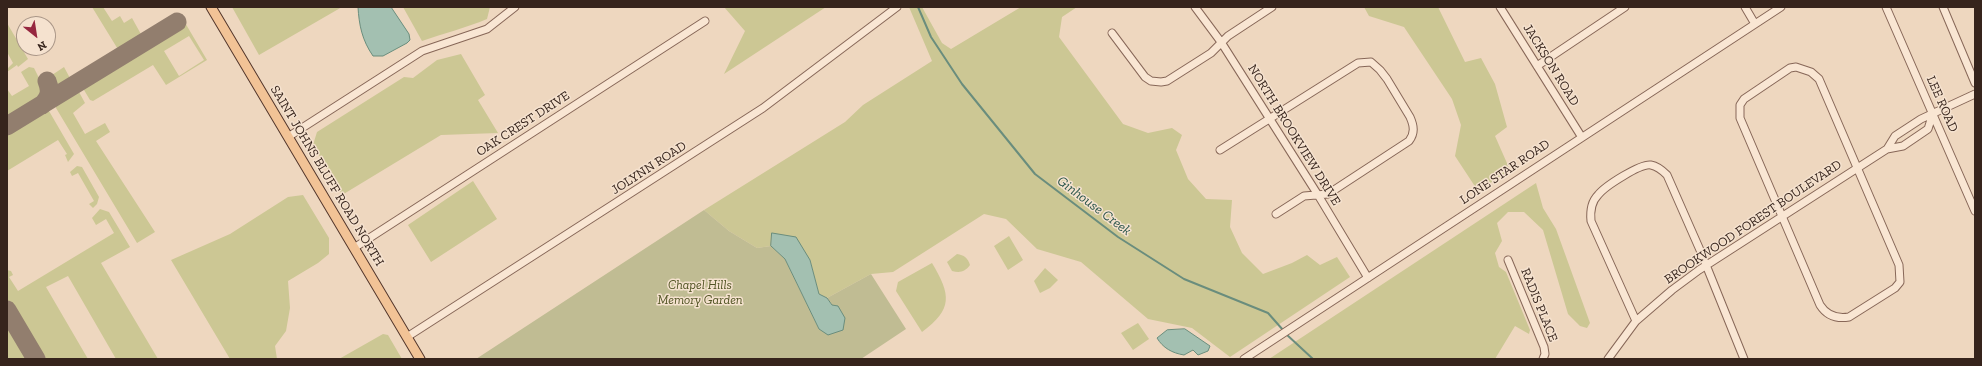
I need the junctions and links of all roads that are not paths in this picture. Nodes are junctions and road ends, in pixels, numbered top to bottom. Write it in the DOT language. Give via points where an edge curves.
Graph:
graph roads {
  1 [pos="211,7"];
  2 [pos="515,7"];
  3 [pos="897,7"];
  4 [pos="1195,7"];
  5 [pos="1272,7"];
  6 [pos="1500,7"];
  7 [pos="1625,7"];
  8 [pos="1745,7"];
  9 [pos="1781,7"];
  10 [pos="1886,7"];
  11 [pos="1943,7"];
  12 [pos="705,21"];
  13 [pos="1755,24"];
  14 [pos="1112,33"];
  15 [pos="1221,42"];
  16 [pos="1537,66"];
  17 [pos="1975,83"];
  18 [pos="1975,94"];
  19 [pos="1933,113"];
  20 [pos="1270,120"];
  21 [pos="1581,136"];
  22 [pos="288,137"];
  23 [pos="1886,149"];
  24 [pos="1220,150"];
  25 [pos="1856,168"];
  26 [pos="1318,195"];
  27 [pos="1975,211"];
  28 [pos="1276,214"];
  29 [pos="1782,217"];
  30 [pos="354,248"];
  31 [pos="1508,260"];
  32 [pos="1706,266"];
  33 [pos="1368,278"];
  34 [pos="1636,321"];
  35 [pos="407,337"];
  36 [pos="420,359"];
  37 [pos="1244,359"];
  38 [pos="1543,359"];
  39 [pos="1608,359"];
  40 [pos="1744,359"];
  1 -- 22 [label="main road, SAINT JOHNS BLUFF ROAD NORTH"];
  2 -- 22 [label="street" via="487,29 422,51"];
  3 -- 35 [label="street, JOLYNN ROAD" via="763,108"];
  4 -- 15 [label="street, NORTH BROOKVIEW DRIVE"];
  5 -- 15 [label="street"];
  6 -- 16 [label="street, JACKSON ROAD"];
  7 -- 16 [label="street"];
  8 -- 13 [label="street"];
  9 -- 13 [label="street, LONE STAR ROAD"];
  10 -- 19 [label="street, LEE ROAD"];
  11 -- 17 [label="street"];
  12 -- 30 [label="street, OAK CREST DRIVE"];
  13 -- 21 [label="street, LONE STAR ROAD"];
  14 -- 15 [label="street" via="1145,77 1151,81 1161,82 1171,79 1211,53"];
  15 -- 20 [label="street, NORTH BROOKVIEW DRIVE"];
  16 -- 21 [label="street, JACKSON ROAD"];
  18 -- 19 [label="street, BROOKWOOD FOREST BOULEVARD"];
  19 -- 23 [label="street, BROOKWOOD FOREST BOULEVARD" via="1895,136"];
  19 -- 23 [label="street, BROOKWOOD FOREST BOULEVARD" via="1928,129 1903,146"];
  19 -- 27 [label="street, LEE ROAD"];
  20 -- 24 [label="street"];
  20 -- 26 [label="street, NORTH BROOKVIEW DRIVE"];
  20 -- 26 [label="street" via="1358,63 1371,62 1387,79 1413,124 1413,136 1328,194"];
  21 -- 33 [label="street, LONE STAR ROAD"];
  22 -- 30 [label="main road, SAINT JOHNS BLUFF ROAD NORTH"];
  23 -- 25 [label="street, BROOKWOOD FOREST BOULEVARD"];
  25 -- 29 [label="street, BROOKWOOD FOREST BOULEVARD"];
  25 -- 29 [label="street" via="1819,79 1811,72 1796,67 1778,75 1744,99 1740,106 1740,118"];
  25 -- 29 [label="street" via="1899,265 1900,282 1891,292 1849,317 1840,318 1824,311"];
  26 -- 28 [label="street" via="1304,196"];
  26 -- 33 [label="street, NORTH BROOKVIEW DRIVE"];
  29 -- 32 [label="street, BROOKWOOD FOREST BOULEVARD"];
  30 -- 35 [label="main road, SAINT JOHNS BLUFF ROAD NORTH"];
  31 -- 38 [label="street, RADIS PLACE" via="1544,347"];
  32 -- 34 [label="street, BROOKWOOD FOREST BOULEVARD" via="1672,290"];
  32 -- 34 [label="street" via="1663,171 1652,165 1645,165 1598,194 1591,206 1591,221"];
  32 -- 40 [label="street"];
  33 -- 37 [label="street, LONE STAR ROAD"];
  34 -- 39 [label="street, BROOKWOOD FOREST BOULEVARD"];
  35 -- 36 [label="main road, SAINT JOHNS BLUFF ROAD NORTH"];
}
